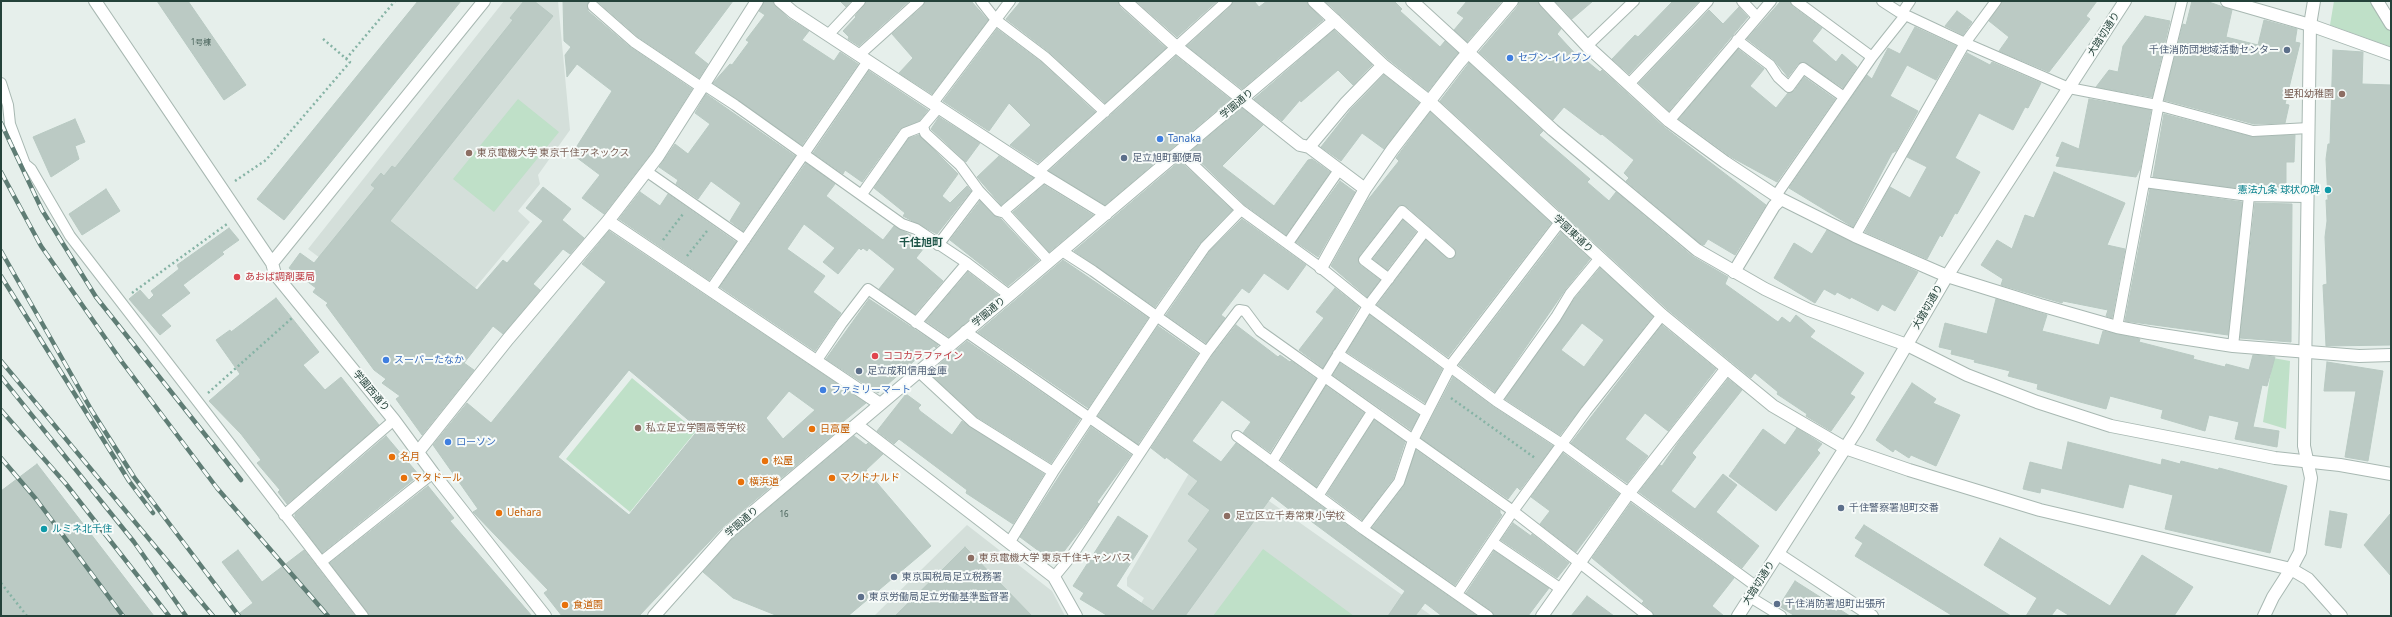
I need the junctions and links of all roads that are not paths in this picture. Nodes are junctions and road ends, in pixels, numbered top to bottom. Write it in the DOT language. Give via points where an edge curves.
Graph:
graph roads {
  1 [pos="95,1"];
  2 [pos="484,1"];
  3 [pos="757,1"];
  4 [pos="780,1"];
  5 [pos="860,1"];
  6 [pos="919,1"];
  7 [pos="981,1"];
  8 [pos="1010,1"];
  9 [pos="1125,1"];
  10 [pos="1227,1"];
  11 [pos="1314,1"];
  12 [pos="1412,1"];
  13 [pos="1512,1"];
  14 [pos="1545,1"];
  15 [pos="1634,1"];
  16 [pos="1708,1"];
  17 [pos="1742,1"];
  18 [pos="1771,1"];
  19 [pos="1796,1"];
  20 [pos="1882,1"];
  21 [pos="1910,1"];
  22 [pos="1996,1"];
  23 [pos="2125,1"];
  24 [pos="2182,1"];
  25 [pos="2227,1"];
  26 [pos="2314,1"];
  27 [pos="2377,1"];
  28 [pos="593,6"];
  29 [pos="1904,14"];
  30 [pos="1757,16"];
  31 [pos="996,20"];
  32 [pos="1336,20"];
  33 [pos="2391,24"];
  34 [pos="2310,25"];
  35 [pos="828,35"];
  36 [pos="1737,40"];
  37 [pos="1965,43"];
  38 [pos="1177,46"];
  39 [pos="1587,46"];
  40 [pos="1468,52"];
  41 [pos="2391,54"];
  42 [pos="1872,57"];
  43 [pos="864,58"];
  44 [pos="1383,65"];
  45 [pos="1,83"];
  46 [pos="1629,84"];
  47 [pos="703,86"];
  48 [pos="2069,88"];
  49 [pos="1844,97"];
  50 [pos="1243,98"];
  51 [pos="1430,102"];
  52 [pos="936,105"];
  53 [pos="2157,105"];
  54 [pos="1105,112"];
  55 [pos="1669,121"];
  56 [pos="923,126"];
  57 [pos="2309,128"];
  58 [pos="1309,147"];
  59 [pos="1180,152"];
  60 [pos="805,153"];
  61 [pos="1339,170"];
  62 [pos="646,171"];
  63 [pos="1042,174"];
  64 [pos="2144,182"];
  65 [pos="1365,190"];
  66 [pos="979,191"];
  67 [pos="862,194"];
  68 [pos="2249,196"];
  69 [pos="1779,197"];
  70 [pos="2307,197"];
  71 [pos="1241,210"];
  72 [pos="1004,213"];
  73 [pos="1106,214"];
  74 [pos="608,221"];
  75 [pos="1560,222"];
  76 [pos="1425,231"];
  77 [pos="1855,236"];
  78 [pos="745,240"];
  79 [pos="1288,243"];
  80 [pos="938,245"];
  81 [pos="1062,251"];
  82 [pos="1450,253"];
  83 [pos="1599,259"];
  84 [pos="1049,261"];
  85 [pos="272,263"];
  86 [pos="967,263"];
  87 [pos="1321,268"];
  88 [pos="1734,272"];
  89 [pos="1947,276"];
  90 [pos="1389,279"];
  91 [pos="711,289"];
  92 [pos="1009,295"];
  93 [pos="1368,306"];
  94 [pos="1662,315"];
  95 [pos="1157,316"];
  96 [pos="916,323"];
  97 [pos="2118,327"];
  98 [pos="965,331"];
  99 [pos="949,345"];
  100 [pos="1907,345"];
  101 [pos="2233,346"];
  102 [pos="2306,350"];
  103 [pos="1207,352"];
  104 [pos="1338,354"];
  105 [pos="2391,355"];
  106 [pos="817,360"];
  107 [pos="1450,367"];
  108 [pos="1727,368"];
  109 [pos="918,372"];
  110 [pos="1324,378"];
  111 [pos="1496,401"];
  112 [pos="880,404"];
  113 [pos="1372,412"];
  114 [pos="1426,412"];
  115 [pos="1090,418"];
  116 [pos="394,420"];
  117 [pos="857,425"];
  118 [pos="1237,436"];
  119 [pos="1413,440"];
  120 [pos="1562,444"];
  121 [pos="1845,448"];
  122 [pos="418,452"];
  123 [pos="1140,453"];
  124 [pos="2307,461"];
  125 [pos="1272,462"];
  126 [pos="1053,472"];
  127 [pos="433,473"];
  128 [pos="2391,474"];
  129 [pos="1628,494"];
  130 [pos="1318,496"];
  131 [pos="1513,512"];
  132 [pos="284,515"];
  133 [pos="1363,528"];
  134 [pos="1492,542"];
  135 [pos="1009,543"];
  136 [pos="1778,554"];
  137 [pos="321,562"];
  138 [pos="1580,562"];
  139 [pos="2291,569"];
  140 [pos="1054,577"];
  141 [pos="1560,589"];
  142 [pos="1753,592"];
  143 [pos="1457,594"];
  144 [pos="363,616"];
  145 [pos="546,616"];
  146 [pos="654,616"];
  147 [pos="1076,616"];
  148 [pos="1488,616"];
  149 [pos="1542,616"];
  150 [pos="1648,616"];
  151 [pos="1738,616"];
  152 [pos="1781,616"];
  153 [pos="1872,616"];
  154 [pos="2264,616"];
  155 [pos="2341,616"];
  1 -- 85 [label="street, 学園西通り"];
  2 -- 85 [label="street"];
  3 -- 47 [label="street"];
  4 -- 35 [label="street"];
  5 -- 35 [label="lane"];
  6 -- 43 [label="lane"];
  7 -- 31 [label="lane"];
  8 -- 31 [label="lane"];
  9 -- 38 [label="street"];
  10 -- 38 [label="lane"];
  11 -- 32 [label="street, 学園東通り"];
  12 -- 40 [label="street"];
  13 -- 40 [label="street"];
  14 -- 39 [label="street"];
  15 -- 39 [label="lane"];
  16 -- 46 [label="lane"];
  17 -- 30 [label="lane"];
  18 -- 30 [label="lane"];
  19 -- 42 [label="lane"];
  20 -- 29 [label="lane"];
  21 -- 29 [label="lane"];
  22 -- 37 [label="lane"];
  23 -- 48 [label="street, 大踏切通り"];
  24 -- 53 [label="lane"];
  25 -- 34 [label="street"];
  26 -- 34 [label="street"];
  27 -- 33 [label="street"];
  28 -- 47 [label="lane" via="634,42"];
  29 -- 37 [label="lane"];
  29 -- 42 [label="lane"];
  30 -- 36 [label="lane"];
  31 -- 52 [label="lane"];
  31 -- 54 [label="lane" via="1044,57"];
  32 -- 44 [label="street, 学園東通り"];
  32 -- 50 [label="street, 学園通り"];
  34 -- 41 [label="street"];
  34 -- 57 [label="street"];
  35 -- 43 [label="street"];
  36 -- 49 [label="lane" via="1770,65 1789,87 1803,68"];
  36 -- 55 [label="lane"];
  37 -- 48 [label="lane"];
  37 -- 77 [label="lane"];
  38 -- 50 [label="street"];
  38 -- 54 [label="lane"];
  39 -- 46 [label="street"];
  40 -- 51 [label="street"];
  40 -- 88 [label="street" via="1553,130 1674,232 1696,250"];
  42 -- 49 [label="lane"];
  43 -- 52 [label="street"];
  43 -- 60 [label="lane"];
  44 -- 51 [label="street, 学園東通り"];
  44 -- 58 [label="street" via="1345,104"];
  45 -- 132 [label="lane" via="8,105 10,124 25,164 70,236"];
  46 -- 55 [label="street"];
  47 -- 60 [label="lane"];
  47 -- 62 [label="street"];
  48 -- 53 [label="lane"];
  48 -- 89 [label="street, 大踏切通り"];
  49 -- 69 [label="lane"];
  50 -- 58 [label="street" via="1300,145"];
  50 -- 59 [label="street, 学園通り"];
  51 -- 65 [label="street" via="1372,177"];
  51 -- 75 [label="street, 学園東通り"];
  52 -- 56 [label="lane"];
  52 -- 63 [label="street"];
  53 -- 57 [label="lane" via="2253,131"];
  53 -- 64 [label="lane"];
  54 -- 63 [label="lane"];
  55 -- 69 [label="street"];
  56 -- 66 [label="lane" via="925,133 960,165"];
  56 -- 67 [label="lane" via="905,133"];
  57 -- 70 [label="street"];
  58 -- 61 [label="street"];
  59 -- 71 [label="lane"];
  59 -- 73 [label="street, 学園通り"];
  60 -- 67 [label="lane"];
  60 -- 78 [label="lane"];
  61 -- 65 [label="street"];
  61 -- 79 [label="lane"];
  62 -- 74 [label="street"];
  62 -- 78 [label="lane"];
  63 -- 72 [label="lane"];
  63 -- 73 [label="street"];
  64 -- 68 [label="lane"];
  64 -- 97 [label="lane"];
  65 -- 87 [label="street"];
  66 -- 72 [label="lane" via="998,211"];
  66 -- 80 [label="lane"];
  67 -- 80 [label="lane" via="902,224 916,229"];
  68 -- 70 [label="lane"];
  68 -- 101 [label="lane"];
  69 -- 77 [label="street"];
  69 -- 88 [label="street"];
  70 -- 102 [label="street"];
  71 -- 79 [label="lane"];
  71 -- 95 [label="lane" via="1204,247"];
  72 -- 84 [label="lane"];
  73 -- 81 [label="street, 学園通り"];
  74 -- 91 [label="street"];
  74 -- 122 [label="street" via="508,339"];
  75 -- 83 [label="street, 学園東通り"];
  75 -- 107 [label="lane"];
  76 -- 82 [label="lane"];
  76 -- 90 [label="lane"];
  76 -- 90 [label="lane" via="1402,211 1364,260"];
  77 -- 89 [label="street"];
  78 -- 91 [label="lane"];
  79 -- 87 [label="lane"];
  80 -- 86 [label="lane"];
  81 -- 84 [label="street, 学園通り"];
  81 -- 95 [label="lane"];
  83 -- 94 [label="street, 学園東通り"];
  83 -- 111 [label="lane" via="1570,294"];
  84 -- 92 [label="street, 学園通り"];
  85 -- 116 [label="street, 学園西通り" via="275,274 302,309"];
  86 -- 92 [label="lane"];
  86 -- 96 [label="lane"];
  87 -- 93 [label="lane"];
  88 -- 100 [label="street" via="1809,310"];
  89 -- 97 [label="street"];
  89 -- 100 [label="street, 大踏切通り"];
  90 -- 93 [label="lane"];
  91 -- 106 [label="street"];
  92 -- 98 [label="street, 学園通り"];
  93 -- 104 [label="lane"];
  93 -- 107 [label="lane"];
  94 -- 108 [label="street, 学園東通り"];
  94 -- 120 [label="lane"];
  95 -- 103 [label="lane"];
  95 -- 115 [label="lane"];
  96 -- 99 [label="lane"];
  96 -- 106 [label="lane" via="868,289"];
  97 -- 101 [label="street"];
  98 -- 99 [label="street, 学園通り"];
  98 -- 115 [label="lane"];
  99 -- 109 [label="street, 学園通り"];
  100 -- 121 [label="street, 大踏切通り"];
  100 -- 124 [label="street" via="1967,375 2037,402 2111,426 2275,458"];
  101 -- 102 [label="street"];
  102 -- 105 [label="street" via="2359,356"];
  102 -- 124 [label="street" via="2304,446"];
  103 -- 110 [label="lane" via="1239,310 1245,311 1260,331"];
  103 -- 123 [label="lane"];
  104 -- 110 [label="lane"];
  104 -- 114 [label="lane"];
  106 -- 112 [label="street"];
  107 -- 111 [label="lane"];
  107 -- 114 [label="lane"];
  108 -- 121 [label="street, 学園東通り" via="1773,406"];
  108 -- 129 [label="street"];
  109 -- 112 [label="street, 学園通り"];
  109 -- 126 [label="lane" via="973,422"];
  110 -- 113 [label="lane"];
  110 -- 125 [label="lane"];
  111 -- 120 [label="lane"];
  112 -- 117 [label="street, 学園通り"];
  113 -- 119 [label="lane"];
  113 -- 130 [label="lane"];
  114 -- 119 [label="lane"];
  115 -- 123 [label="lane"];
  115 -- 126 [label="lane"];
  116 -- 122 [label="street, 学園西通り"];
  116 -- 132 [label="lane"];
  117 -- 135 [label="street"];
  117 -- 146 [label="street, 学園通り" via="728,533"];
  118 -- 125 [label="lane"];
  119 -- 131 [label="lane"];
  119 -- 133 [label="lane" via="1399,482"];
  120 -- 129 [label="lane"];
  120 -- 131 [label="lane"];
  121 -- 136 [label="street, 大踏切通り"];
  121 -- 139 [label="street, 学園東通り" via="2040,510"];
  122 -- 127 [label="street, 学園西通り"];
  123 -- 140 [label="lane" via="1073,554"];
  124 -- 128 [label="street"];
  124 -- 139 [label="street" via="2311,478 2300,552"];
  125 -- 130 [label="lane"];
  126 -- 135 [label="lane"];
  127 -- 137 [label="lane"];
  127 -- 145 [label="street, 学園西通り"];
  129 -- 138 [label="street"];
  129 -- 142 [label="lane"];
  130 -- 133 [label="lane"];
  131 -- 134 [label="lane"];
  131 -- 138 [label="lane"];
  132 -- 137 [label="lane"];
  133 -- 143 [label="lane"];
  134 -- 141 [label="lane"];
  134 -- 143 [label="lane"];
  135 -- 140 [label="street"];
  136 -- 142 [label="street, 大踏切通り"];
  136 -- 153 [label="street"];
  137 -- 144 [label="lane"];
  138 -- 141 [label="street"];
  138 -- 150 [label="lane"];
  139 -- 154 [label="street"];
  139 -- 155 [label="street, 学園東通り" via="2308,579"];
  140 -- 147 [label="street"];
  141 -- 149 [label="street"];
  142 -- 151 [label="street, 大踏切通り"];
  142 -- 152 [label="lane"];
  143 -- 148 [label="lane"];
}
